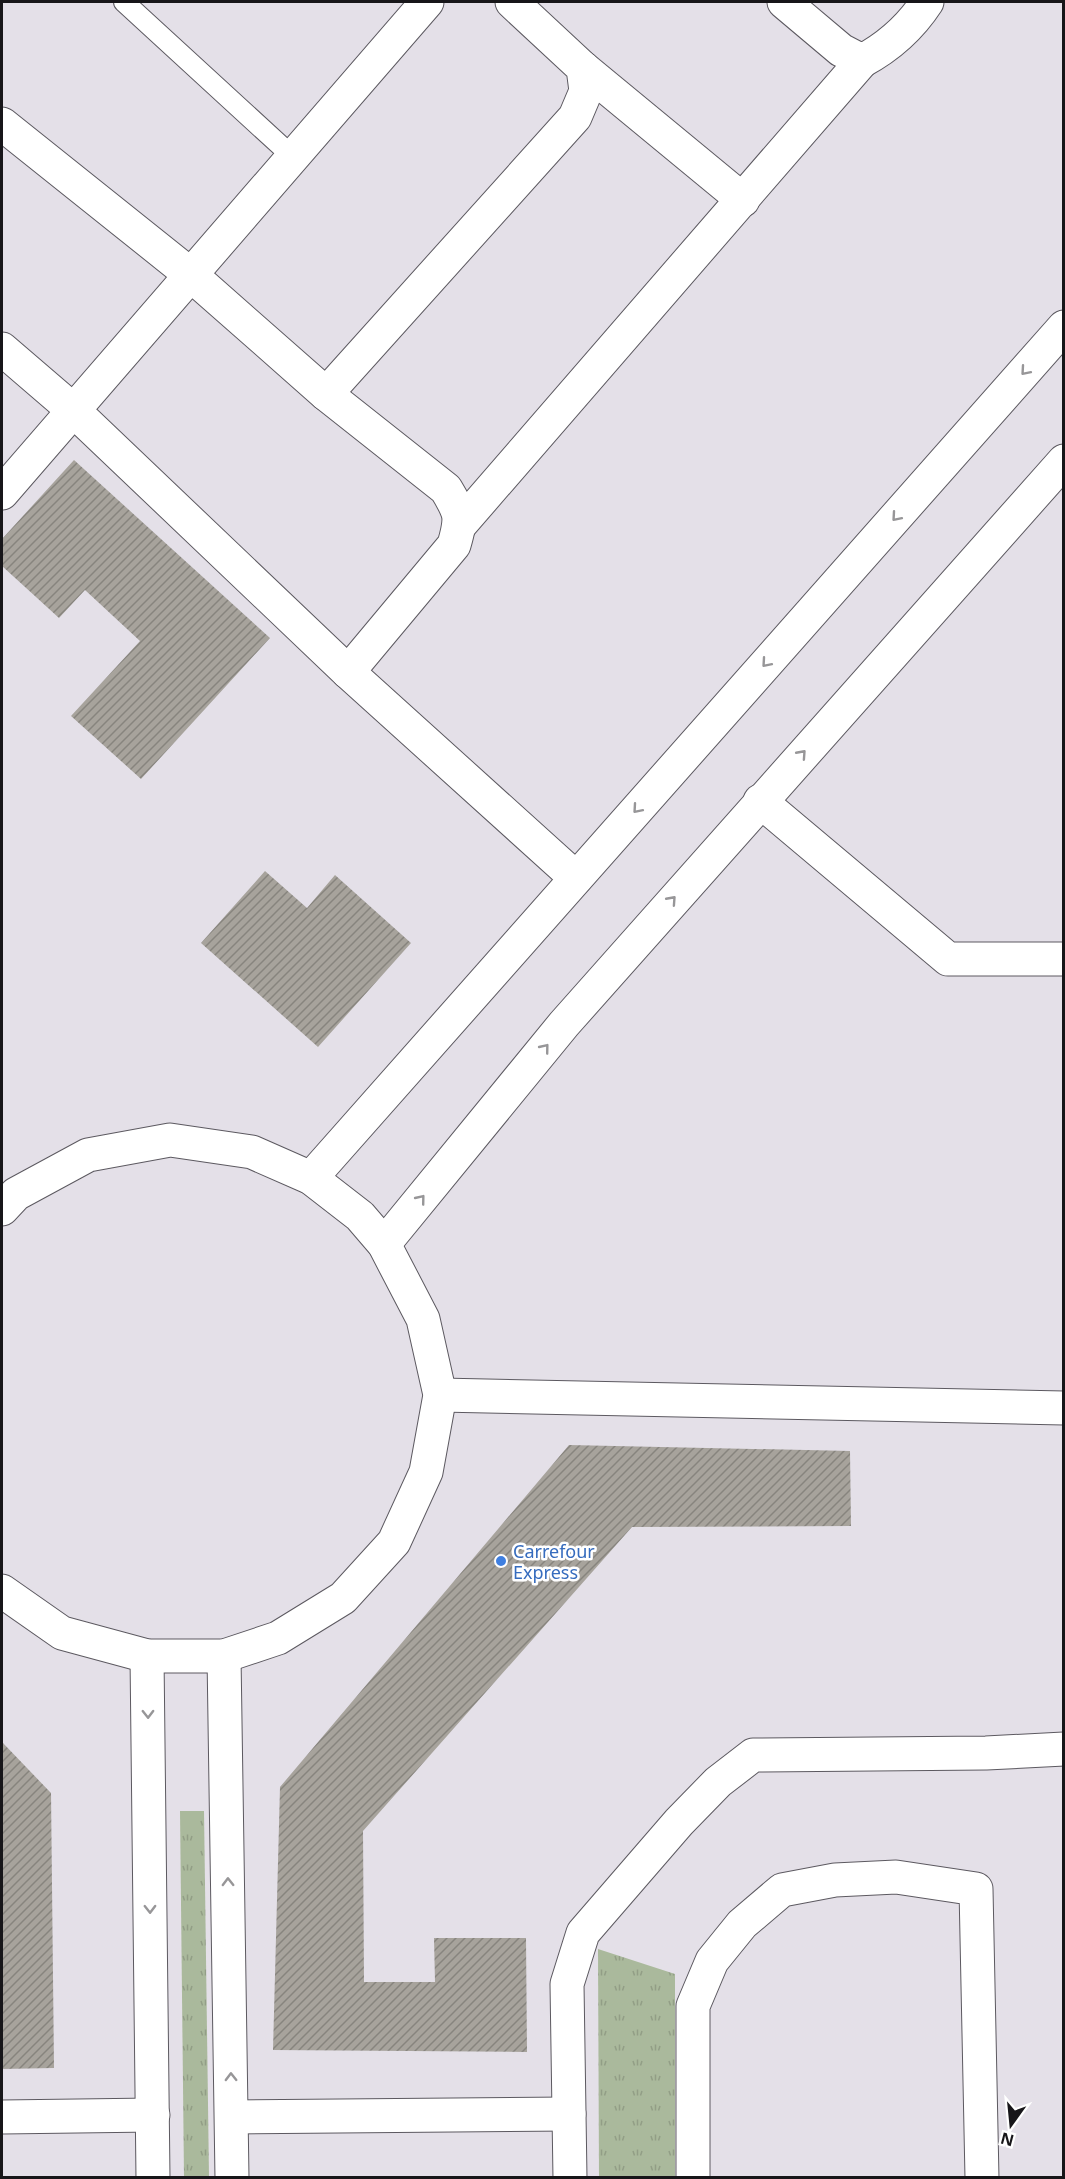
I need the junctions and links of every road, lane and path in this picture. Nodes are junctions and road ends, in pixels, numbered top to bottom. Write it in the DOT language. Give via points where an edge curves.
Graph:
graph roads {
  1 [pos="124,2"];
  2 [pos="427,2"];
  3 [pos="512,2"];
  4 [pos="783,2"];
  5 [pos="927,2"];
  6 [pos="147,9"];
  7 [pos="862,61"];
  8 [pos="583,68"];
  9 [pos="2,123"];
  10 [pos="293,157"];
  11 [pos="743,200"];
  12 [pos="191,275"];
  13 [pos="1064,327"];
  14 [pos="2,349"];
  15 [pos="326,394"];
  16 [pos="73,410"];
  17 [pos="1064,461"];
  18 [pos="2,493"];
  19 [pos="459,526"];
  20 [pos="348,672"];
  21 [pos="760,801"];
  22 [pos="576,878"];
  23 [pos="1064,959"];
  24 [pos="311,1178"];
  25 [pos="2,1209"];
  26 [pos="384,1244"];
  27 [pos="440,1395"];
  28 [pos="1064,1408"];
  29 [pos="2,1591"];
  30 [pos="147,1656"];
  31 [pos="224,1656"];
  32 [pos="1064,1749"];
  33 [pos="569,2114"];
  34 [pos="153,2115"];
  35 [pos="2,2117"];
  36 [pos="232,2117"];
  37 [pos="153,2178"];
  38 [pos="232,2178"];
  39 [pos="570,2178"];
  40 [pos="693,2178"];
  41 [pos="982,2178"];
  1 -- 6 [label="lane"];
  2 -- 10 [label="street"];
  3 -- 8 [label="street"];
  4 -- 7 [label="street" via="842,51"];
  5 -- 7 [label="street" via="884,49"];
  6 -- 10 [label="lane"];
  7 -- 11 [label="street"];
  8 -- 11 [label="street"];
  8 -- 15 [label="street" via="586,91 575,117"];
  9 -- 12 [label="street"];
  10 -- 12 [label="street"];
  11 -- 19 [label="street"];
  12 -- 15 [label="street"];
  12 -- 16 [label="street"];
  13 -- 22 [label="street, one-way"];
  14 -- 16 [label="street"];
  15 -- 19 [label="street" via="446,489 459,510"];
  16 -- 18 [label="street"];
  16 -- 20 [label="street"];
  21 -- 17 [label="street, one-way"];
  19 -- 20 [label="street" via="454,545"];
  20 -- 22 [label="street"];
  21 -- 23 [label="street" via="948,959"];
  26 -- 21 [label="street, one-way" via="564,1024"];
  22 -- 24 [label="street"];
  24 -- 25 [label="street" via="252,1152 170,1140 88,1155 16,1194"];
  24 -- 26 [label="street" via="360,1216"];
  26 -- 27 [label="street" via="423,1319"];
  27 -- 28 [label="street"];
  27 -- 31 [label="street" via="426,1472 394,1542 343,1598 278,1638"];
  29 -- 30 [label="street" via="62,1633"];
  30 -- 31 [label="street"];
  30 -- 34 [label="street, one-way"];
  36 -- 31 [label="street, one-way"];
  32 -- 33 [label="street" via="986,1754 753,1755 718,1782 582,1933 567,1984"];
  33 -- 36 [label="street"];
  33 -- 39 [label="street"];
  34 -- 35 [label="street"];
  34 -- 37 [label="street"];
  36 -- 38 [label="street"];
  40 -- 41 [label="street" via="693,2006 712,1961 742,1924 782,1890 835,1880 896,1877 976,1889"];
}
